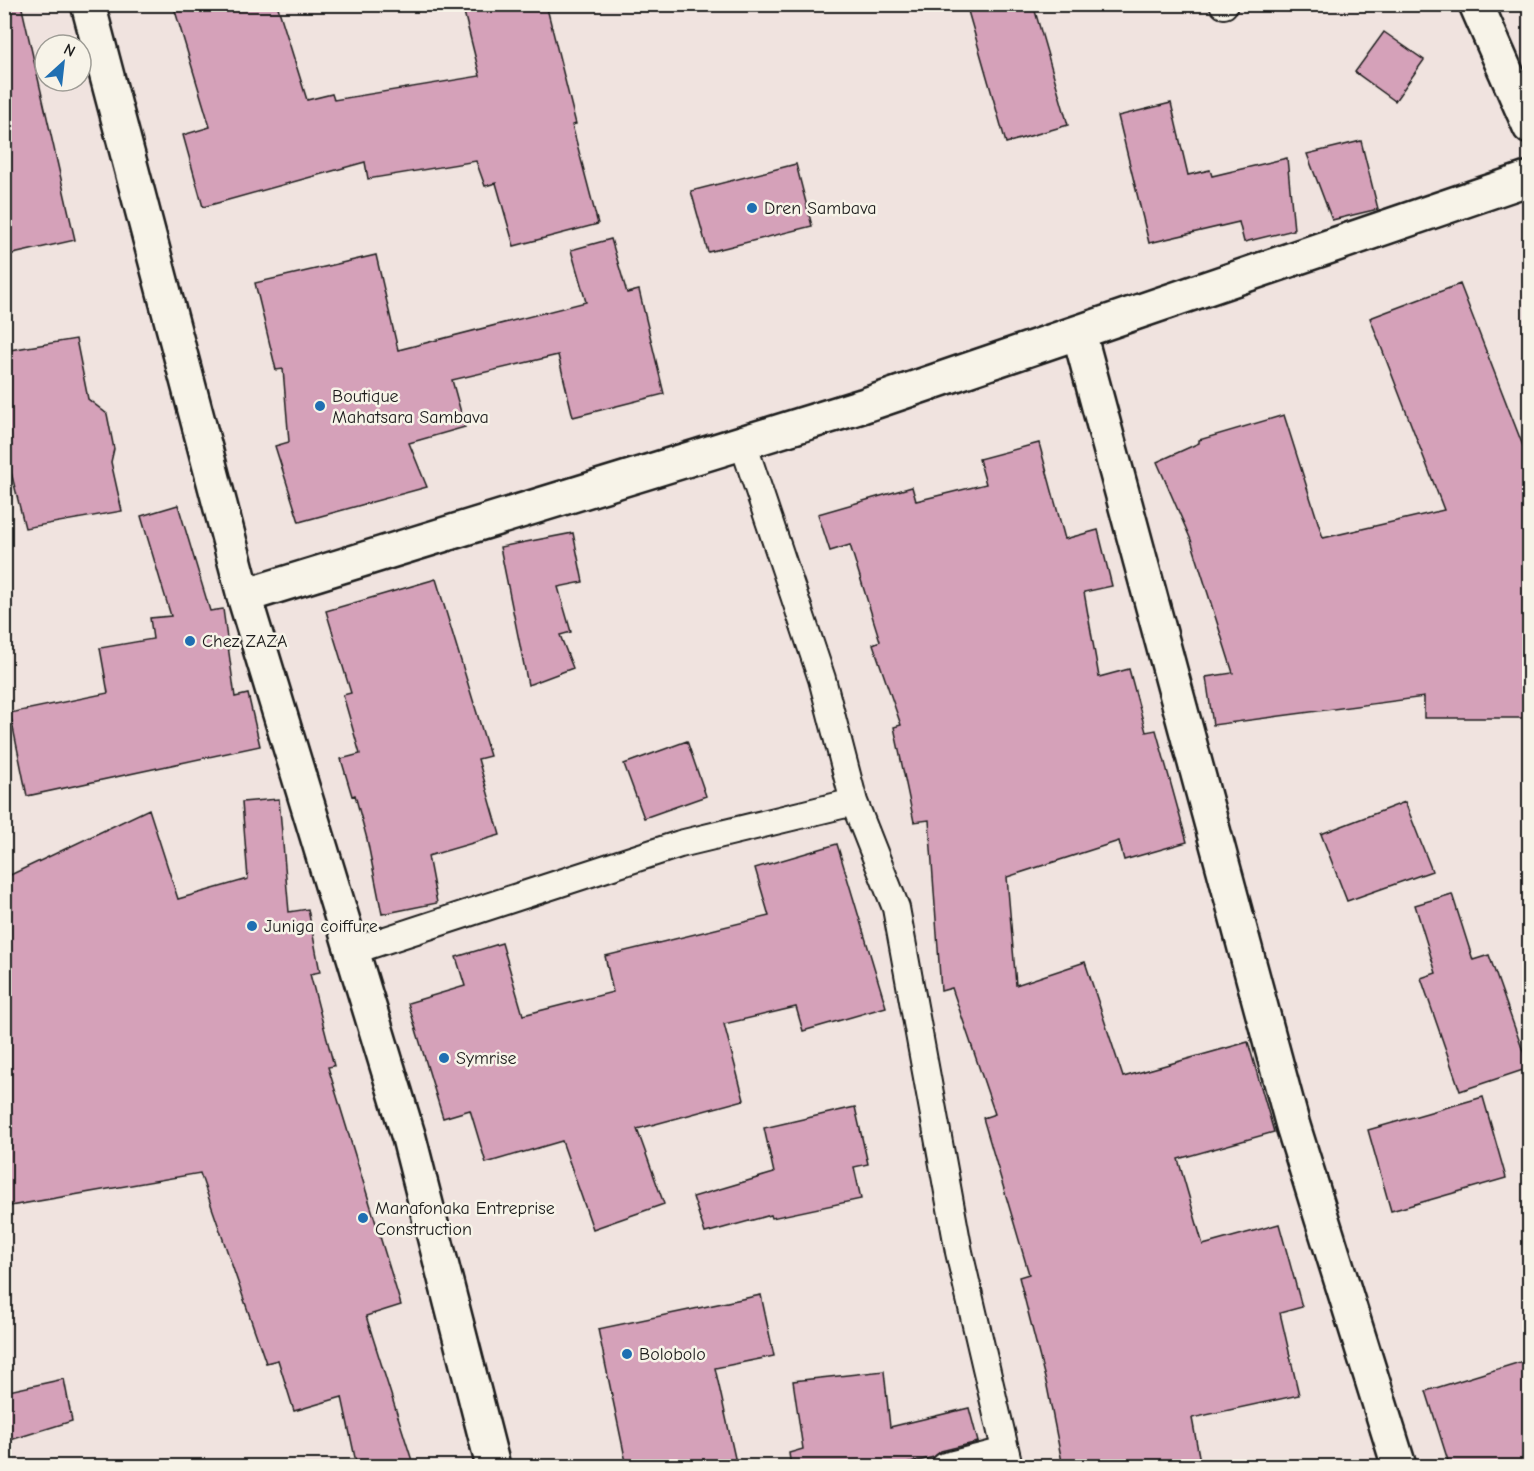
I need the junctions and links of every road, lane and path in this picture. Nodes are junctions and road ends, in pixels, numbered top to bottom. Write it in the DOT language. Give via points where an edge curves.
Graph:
graph roads {
  1 [pos="88,4"];
  2 [pos="1476,4"];
  3 [pos="1530,127"];
  4 [pos="1530,178"];
  5 [pos="1079,333"];
  6 [pos="743,443"];
  7 [pos="244,596"];
  8 [pos="854,802"];
  9 [pos="352,951"];
  10 [pos="1007,1459"];
  11 [pos="493,1467"];
  12 [pos="945,1467"];
  13 [pos="1399,1467"];
  1 -- 7 [label="street"];
  2 -- 3 [label="street"];
  4 -- 5 [label="street"];
  5 -- 6 [label="street"];
  5 -- 13 [label="street" via="1293,1126"];
  6 -- 7 [label="street"];
  6 -- 8 [label="lane" via="822,679"];
  7 -- 9 [label="street"];
  8 -- 9 [label="lane" via="680,844"];
  8 -- 10 [label="lane" via="896,908 959,1252"];
  9 -- 11 [label="street" via="409,1138"];
  10 -- 12 [label="lane"];
}
